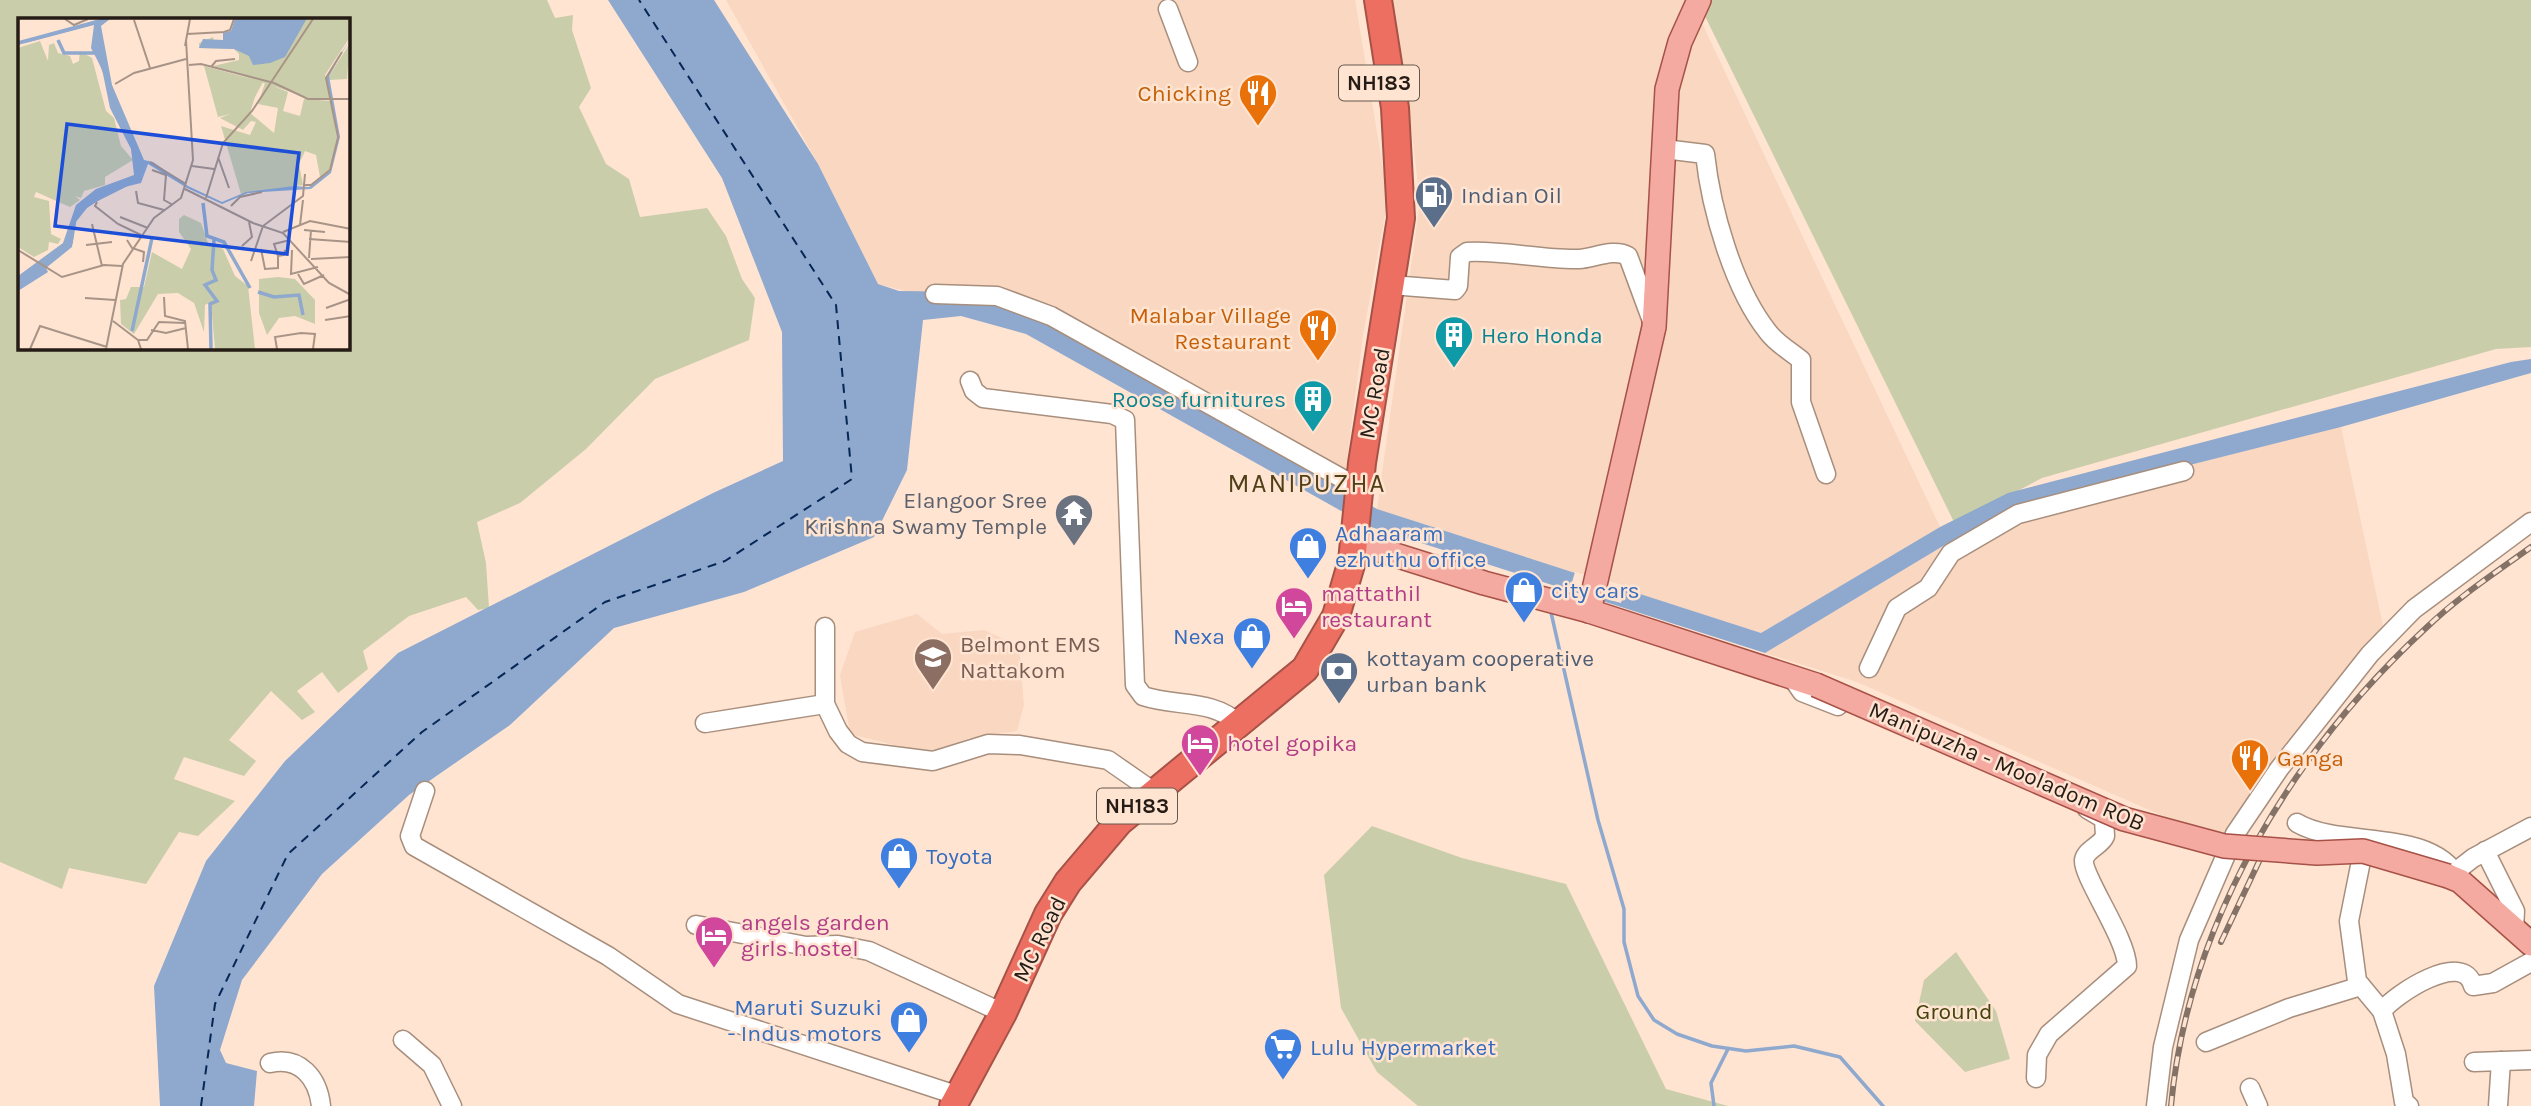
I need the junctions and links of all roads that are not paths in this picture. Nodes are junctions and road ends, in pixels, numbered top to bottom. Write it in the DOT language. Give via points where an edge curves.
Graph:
graph roads {
  1 [pos="1360,0"];
  2 [pos="1378,0"];
  3 [pos="1699,0"];
  4 [pos="1168,9"];
  5 [pos="1188,62"];
  6 [pos="1664,149"];
  7 [pos="1400,165"];
  8 [pos="1391,285"];
  9 [pos="936,294"];
  10 [pos="1654,327"];
  11 [pos="970,381"];
  12 [pos="2185,471"];
  13 [pos="1826,474"];
  14 [pos="1358,496"];
  15 [pos="2531,522"];
  16 [pos="1354,542"];
  17 [pos="1589,611"];
  18 [pos="825,627"];
  19 [pos="1869,668"];
  20 [pos="1793,679"];
  21 [pos="825,704"];
  22 [pos="705,723"];
  23 [pos="1239,723"];
  24 [pos="425,791"];
  25 [pos="1154,792"];
  26 [pos="2297,823"];
  27 [pos="2531,827"];
  28 [pos="2363,851"];
  29 [pos="2485,852"];
  30 [pos="2454,876"];
  31 [pos="695,925"];
  32 [pos="2523,937"];
  33 [pos="2531,962"];
  34 [pos="2361,986"];
  35 [pos="2382,1011"];
  36 [pos="1003,1013"];
  37 [pos="403,1040"];
  38 [pos="2206,1042"];
  39 [pos="2531,1060"];
  40 [pos="2501,1061"];
  41 [pos="270,1062"];
  42 [pos="2474,1062"];
  43 [pos="2036,1078"];
  44 [pos="2250,1088"];
  45 [pos="956,1101"];
  46 [pos="321,1106"];
  47 [pos="452,1106"];
  48 [pos="2156,1106"];
  49 [pos="2258,1106"];
  50 [pos="2409,1106"];
  51 [pos="2498,1106"];
  1 -- 7 [label="highway, MC Road / NH183"];
  2 -- 7 [label="highway, MC Road / NH183"];
  3 -- 6 [label="main road" via="1680,42 1667,89"];
  4 -- 5 [label="street"];
  6 -- 10 [label="main road"];
  6 -- 13 [label="street" via="1705,153 1709,189 1726,247 1757,317 1770,335 1801,360 1801,402"];
  7 -- 8 [label="highway, MC Road / NH183" via="1401,218"];
  8 -- 10 [label="street" via="1455,290 1460,257 1467,252 1564,259 1623,253 1630,260"];
  8 -- 14 [label="highway, MC Road / NH183"];
  9 -- 14 [label="street" via="997,296 1051,316"];
  10 -- 17 [label="main road"];
  11 -- 23 [label="street" via="983,398 1112,414 1125,420 1135,685 1143,695 1211,707 1227,712"];
  12 -- 19 [label="street" via="2018,514 1951,553 1928,589 1897,608"];
  14 -- 16 [label="highway, MC Road / NH183"];
  15 -- 48 [label="street" via="2414,609 2370,654 2279,769 2235,834 2189,940 2163,1047"];
  16 -- 17 [label="main road, Manipuzha - Mooladom ROB"];
  16 -- 23 [label="highway, MC Road / NH183" via="1343,593 1323,644 1299,675"];
  17 -- 20 [label="main road, Manipuzha - Mooladom ROB"];
  18 -- 21 [label="street"];
  20 -- 28 [label="main road, Manipuzha - Mooladom ROB, bridge" via="2124,819 2224,846 2317,853"];
  20 -- 43 [label="street" via="1802,692 1887,723 2104,819 2104,841 2087,853 2084,861 2127,966 2049,1034 2037,1055"];
  21 -- 22 [label="street"];
  21 -- 25 [label="street" via="848,744 862,752 933,761 988,744 1020,746 1108,761"];
  23 -- 25 [label="highway, MC Road / NH183"];
  24 -- 45 [label="street" via="410,836 414,846 608,956 678,1004"];
  25 -- 36 [label="highway, MC Road / NH183" via="1098,845 1056,898"];
  26 -- 30 [label="street" via="2328,836 2399,842 2435,857"];
  27 -- 29 [label="street"];
  28 -- 30 [label="main road, Manipuzha - Mooladom ROB, bridge"];
  28 -- 34 [label="street" via="2349,920"];
  29 -- 30 [label="street"];
  29 -- 32 [label="street"];
  30 -- 32 [label="main road"];
  31 -- 36 [label="street" via="807,946 862,949"];
  33 -- 35 [label="street" via="2493,983 2473,986 2463,972 2447,971 2393,997"];
  34 -- 35 [label="street"];
  34 -- 38 [label="street" via="2289,1008"];
  35 -- 50 [label="street" via="2396,1054 2404,1102"];
  36 -- 45 [label="highway, MC Road / NH183"];
  37 -- 47 [label="street" via="432,1065"];
  39 -- 40 [label="street"];
  40 -- 42 [label="street"];
  40 -- 51 [label="street"];
  41 -- 46 [label="street" via="283,1060 301,1067 318,1087"];
  44 -- 49 [label="street"];
}
